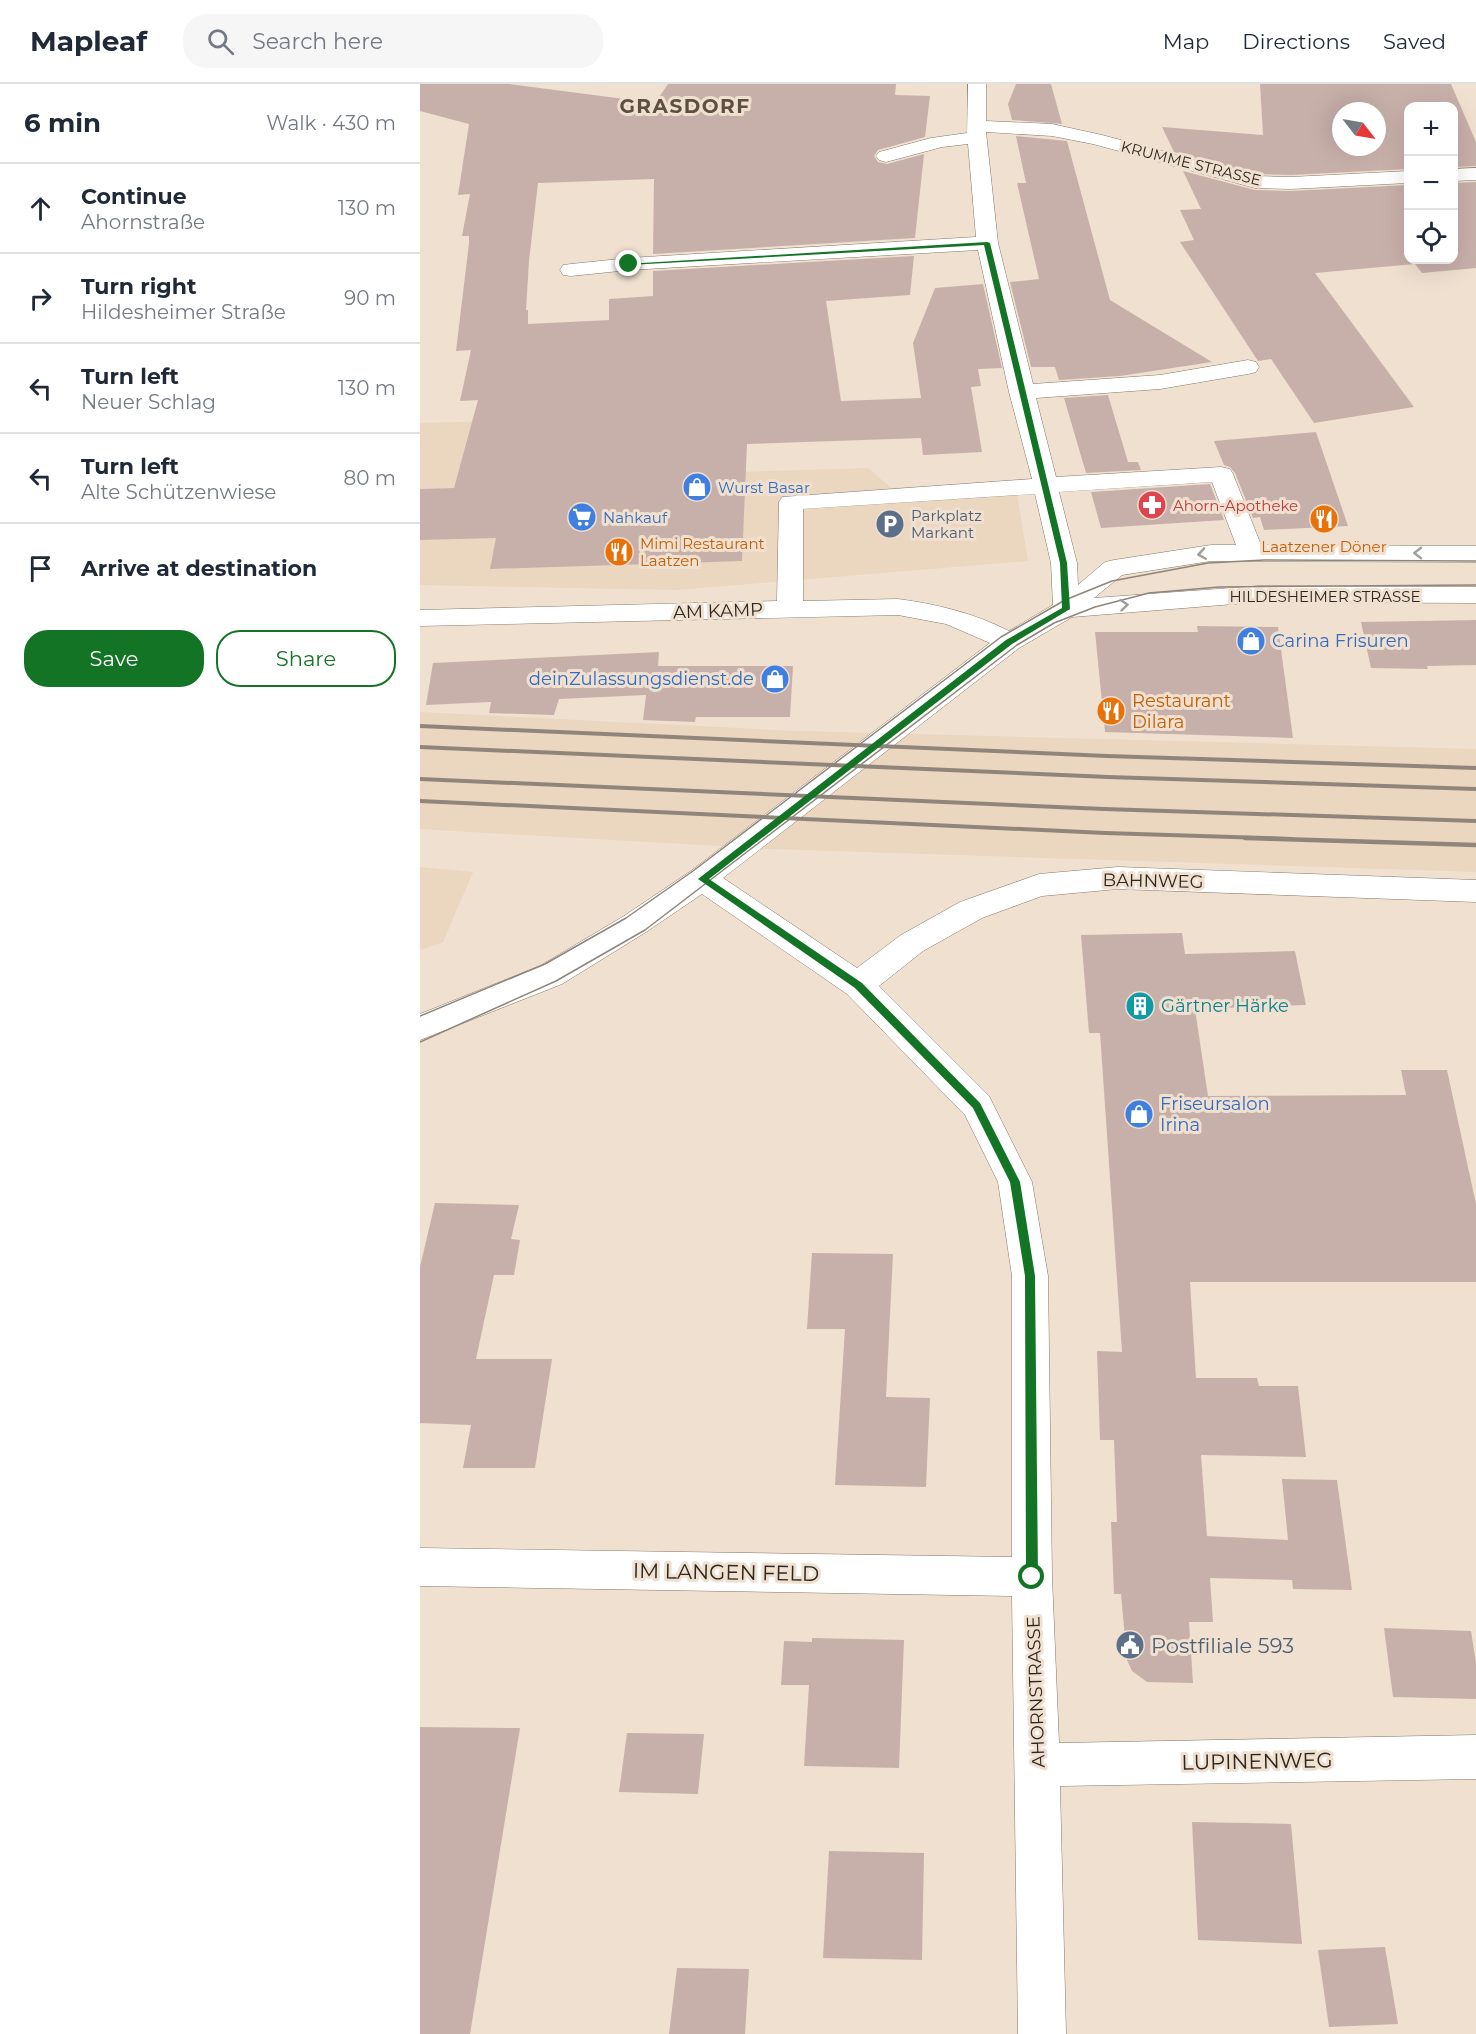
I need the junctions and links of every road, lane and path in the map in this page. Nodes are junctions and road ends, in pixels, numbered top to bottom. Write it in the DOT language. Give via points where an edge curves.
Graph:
graph roads {
  1 [pos="976,84"];
  2 [pos="976,132"];
  3 [pos="886,156"];
  4 [pos="1476,174"];
  5 [pos="1458,175"];
  6 [pos="1404,177"];
  7 [pos="987,243"];
  8 [pos="572,270"];
  9 [pos="1248,368"];
  10 [pos="1021,392"];
  11 [pos="1046,487"];
  12 [pos="1251,552"];
  13 [pos="1476,554"];
  14 [pos="1476,595"];
  15 [pos="790,608"];
  16 [pos="1066,609"];
  17 [pos="420,618"];
  18 [pos="1009,642"];
  19 [pos="702,879"];
  20 [pos="1476,891"];
  21 [pos="858,985"];
  22 [pos="420,1027"];
  23 [pos="420,1567"];
  24 [pos="1032,1577"];
  25 [pos="1476,1757"];
  26 [pos="1038,1765"];
  27 [pos="1042,2034"];
  1 -- 2 [label="street"];
  2 -- 3 [label="street, KRUMME STRASSE"];
  2 -- 6 [label="street, KRUMME STRASSE" via="1052,130 1255,182"];
  2 -- 7 [label="street"];
  4 -- 5 [label="street"];
  7 -- 8 [label="street"];
  7 -- 10 [label="street"];
  9 -- 10 [label="street" via="1160,382"];
  10 -- 11 [label="street"];
  11 -- 12 [label="street" via="1221,474"];
  11 -- 15 [label="street" via="791,502"];
  11 -- 16 [label="street" via="1064,563"];
  13 -- 12 [label="street, HILDESHEIMER STRASSE, one-way"];
  12 -- 16 [label="street, HILDESHEIMER STRASSE, one-way" via="1211,553 1114,568"];
  16 -- 14 [label="street, HILDESHEIMER STRASSE, one-way" via="1259,594"];
  15 -- 17 [label="street, AM KAMP"];
  15 -- 18 [label="street, AM KAMP" via="898,607 937,612"];
  16 -- 18 [label="street, HILDESHEIMER STRASSE"];
  18 -- 19 [label="street, HILDESHEIMER STRASSE"];
  19 -- 21 [label="street, AHORNSTRASSE"];
  19 -- 22 [label="street, HILDESHEIMER STRASSE" via="551,975"];
  20 -- 21 [label="street, BAHNWEG" via="1118,878 1039,885 962,915 912,943"];
  21 -- 24 [label="street, AHORNSTRASSE" via="977,1106 1015,1182 1030,1276"];
  23 -- 24 [label="street, IM LANGEN FELD"];
  24 -- 26 [label="street, AHORNSTRASSE"];
  25 -- 26 [label="street, LUPINENWEG"];
  26 -- 27 [label="street, AHORNSTRASSE"];
}
